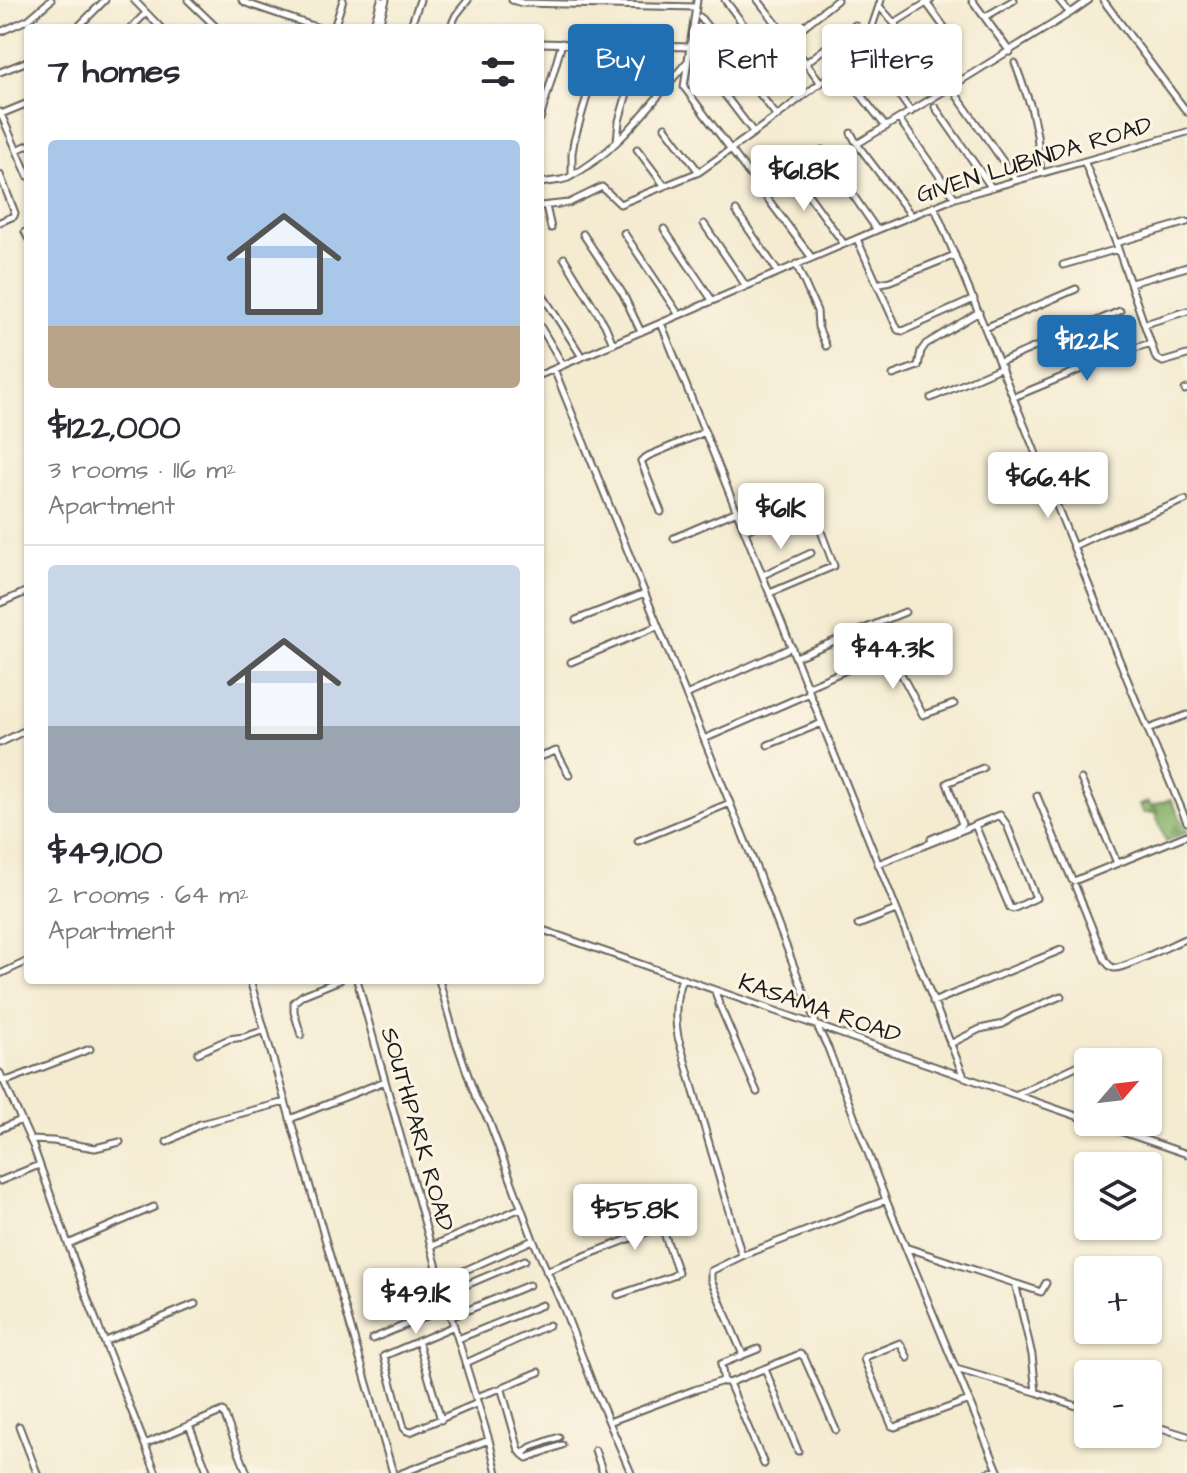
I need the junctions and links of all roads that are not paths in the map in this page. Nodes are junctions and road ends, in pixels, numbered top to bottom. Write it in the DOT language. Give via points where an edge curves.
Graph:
graph roads {
  1 [pos="51,0"];
  2 [pos="105,0"];
  3 [pos="188,0"];
  4 [pos="242,0"];
  5 [pos="343,0"];
  6 [pos="384,0"];
  7 [pos="420,0"];
  8 [pos="468,0"];
  9 [pos="512,0"];
  10 [pos="725,0"];
  11 [pos="758,0"];
  12 [pos="837,0"];
  13 [pos="910,0"];
  14 [pos="972,0"];
  15 [pos="1014,0"];
  16 [pos="1059,0"];
  17 [pos="1089,0"];
  18 [pos="1103,0"];
  19 [pos="930,1"];
  20 [pos="139,2"];
  21 [pos="696,3"];
  22 [pos="880,3"];
  23 [pos="917,9"];
  24 [pos="1069,12"];
  25 [pos="146,13"];
  26 [pos="888,15"];
  27 [pos="700,17"];
  28 [pos="876,17"];
  29 [pos="985,17"];
  30 [pos="894,23"];
  31 [pos="81,24"];
  32 [pos="135,24"];
  33 [pos="157,24"];
  34 [pos="213,24"];
  35 [pos="307,24"];
  36 [pos="335,24"];
  37 [pos="376,24"];
  38 [pos="411,24"];
  39 [pos="452,24"];
  40 [pos="693,24"];
  41 [pos="706,24"];
  42 [pos="742,24"];
  43 [pos="777,24"];
  44 [pos="942,24"];
  45 [pos="806,25"];
  46 [pos="0,32"];
  47 [pos="544,43"];
  48 [pos="562,43"];
  49 [pos="568,43"];
  50 [pos="674,46"];
  51 [pos="690,47"];
  52 [pos="822,51"];
  53 [pos="1010,52"];
  54 [pos="688,61"];
  55 [pos="24,63"];
  56 [pos="806,63"];
  57 [pos="1015,63"];
  58 [pos="0,72"];
  59 [pos="962,80"];
  60 [pos="821,83"];
  61 [pos="587,96"];
  62 [pos="626,96"];
  63 [pos="726,96"];
  64 [pos="762,96"];
  65 [pos="797,96"];
  66 [pos="862,96"];
  67 [pos="936,96"];
  68 [pos="957,96"];
  69 [pos="799,99"];
  70 [pos="24,104"];
  71 [pos="544,105"];
  72 [pos="935,107"];
  73 [pos="911,112"];
  74 [pos="1187,112"];
  75 [pos="1,113"];
  76 [pos="777,116"];
  77 [pos="899,119"];
  78 [pos="665,127"];
  79 [pos="886,127"];
  80 [pos="1187,132"];
  81 [pos="754,133"];
  82 [pos="851,133"];
  83 [pos="616,143"];
  84 [pos="857,144"];
  85 [pos="24,147"];
  86 [pos="637,149"];
  87 [pos="17,150"];
  88 [pos="731,150"];
  89 [pos="822,150"];
  90 [pos="1085,163"];
  91 [pos="787,165"];
  92 [pos="24,167"];
  93 [pos="699,172"];
  94 [pos="1041,173"];
  95 [pos="0,175"];
  96 [pos="572,176"];
  97 [pos="1017,180"];
  98 [pos="544,182"];
  99 [pos="664,185"];
  100 [pos="991,187"];
  101 [pos="955,198"];
  102 [pos="544,206"];
  103 [pos="934,206"];
  104 [pos="544,209"];
  105 [pos="736,211"];
  106 [pos="911,215"];
  107 [pos="0,222"];
  108 [pos="1187,222"];
  109 [pos="704,224"];
  110 [pos="551,228"];
  111 [pos="664,229"];
  112 [pos="877,230"];
  113 [pos="624,233"];
  114 [pos="583,234"];
  115 [pos="857,239"];
  116 [pos="844,244"];
  117 [pos="1117,246"];
  118 [pos="955,255"];
  119 [pos="564,258"];
  120 [pos="812,258"];
  121 [pos="796,264"];
  122 [pos="1063,265"];
  123 [pos="1187,267"];
  124 [pos="778,272"];
  125 [pos="1131,283"];
  126 [pos="877,284"];
  127 [pos="746,286"];
  128 [pos="1076,289"];
  129 [pos="544,297"];
  130 [pos="974,299"];
  131 [pos="712,300"];
  132 [pos="1120,311"];
  133 [pos="1187,311"];
  134 [pos="979,312"];
  135 [pos="679,315"];
  136 [pos="661,323"];
  137 [pos="1145,324"];
  138 [pos="985,328"];
  139 [pos="641,332"];
  140 [pos="544,333"];
  141 [pos="1151,343"];
  142 [pos="613,344"];
  143 [pos="826,346"];
  144 [pos="1187,355"];
  145 [pos="582,357"];
  146 [pos="563,365"];
  147 [pos="1001,365"];
  148 [pos="554,369"];
  149 [pos="544,373"];
  150 [pos="893,375"];
  151 [pos="1014,397"];
  152 [pos="931,398"];
  153 [pos="705,432"];
  154 [pos="1185,500"];
  155 [pos="810,502"];
  156 [pos="737,511"];
  157 [pos="661,512"];
  158 [pos="784,513"];
  159 [pos="745,531"];
  160 [pos="674,538"];
  161 [pos="1074,546"];
  162 [pos="811,553"];
  163 [pos="763,575"];
  164 [pos="24,593"];
  165 [pos="645,593"];
  166 [pos="770,593"];
  167 [pos="0,603"];
  168 [pos="905,612"];
  169 [pos="576,620"];
  170 [pos="658,626"];
  171 [pos="792,647"];
  172 [pos="796,657"];
  173 [pos="571,662"];
  174 [pos="809,690"];
  175 [pos="686,695"];
  176 [pos="954,704"];
  177 [pos="1187,715"];
  178 [pos="822,723"];
  179 [pos="1148,729"];
  180 [pos="24,731"];
  181 [pos="704,739"];
  182 [pos="0,743"];
  183 [pos="768,745"];
  184 [pos="544,756"];
  185 [pos="983,768"];
  186 [pos="569,775"];
  187 [pos="1081,779"];
  188 [pos="1037,796"];
  189 [pos="730,803"];
  190 [pos="1187,822"];
  191 [pos="975,825"];
  192 [pos="1187,835"];
  193 [pos="638,841"];
  194 [pos="877,862"];
  195 [pos="1117,863"];
  196 [pos="1075,886"];
  197 [pos="896,910"];
  198 [pos="858,925"];
  199 [pos="544,930"];
  200 [pos="1187,938"];
  201 [pos="1061,950"];
  202 [pos="24,963"];
  203 [pos="0,974"];
  204 [pos="682,978"];
  205 [pos="251,984"];
  206 [pos="330,984"];
  207 [pos="358,984"];
  208 [pos="440,984"];
  209 [pos="715,990"];
  210 [pos="1061,996"];
  211 [pos="933,1002"];
  212 [pos="816,1024"];
  213 [pos="265,1030"];
  214 [pos="301,1035"];
  215 [pos="950,1044"];
  216 [pos="90,1049"];
  217 [pos="198,1053"];
  218 [pos="1074,1067"];
  219 [pos="1,1077"];
  220 [pos="964,1077"];
  221 [pos="386,1080"];
  222 [pos="757,1092"];
  223 [pos="1016,1095"];
  224 [pos="285,1102"];
  225 [pos="1074,1115"];
  226 [pos="290,1119"];
  227 [pos="21,1120"];
  228 [pos="0,1129"];
  229 [pos="1135,1136"];
  230 [pos="30,1140"];
  231 [pos="120,1142"];
  232 [pos="167,1142"];
  233 [pos="1187,1154"];
  234 [pos="39,1165"];
  235 [pos="0,1181"];
  236 [pos="886,1200"];
  237 [pos="154,1207"];
  238 [pos="521,1208"];
  239 [pos="533,1240"];
  240 [pos="68,1244"];
  241 [pos="432,1246"];
  242 [pos="907,1248"];
  243 [pos="742,1256"];
  244 [pos="525,1260"];
  245 [pos="546,1271"];
  246 [pos="441,1281"];
  247 [pos="1046,1283"];
  248 [pos="1017,1284"];
  249 [pos="529,1285"];
  250 [pos="445,1294"];
  251 [pos="618,1295"];
  252 [pos="195,1304"];
  253 [pos="542,1305"];
  254 [pos="448,1307"];
  255 [pos="451,1317"];
  256 [pos="549,1325"];
  257 [pos="454,1326"];
  258 [pos="372,1339"];
  259 [pos="458,1339"];
  260 [pos="106,1341"];
  261 [pos="418,1341"];
  262 [pos="758,1349"];
  263 [pos="743,1355"];
  264 [pos="908,1358"];
  265 [pos="466,1363"];
  266 [pos="765,1369"];
  267 [pos="956,1369"];
  268 [pos="539,1372"];
  269 [pos="726,1382"];
  270 [pos="503,1387"];
  271 [pos="1036,1392"];
  272 [pos="477,1400"];
  273 [pos="969,1400"];
  274 [pos="1074,1405"];
  275 [pos="441,1420"];
  276 [pos="609,1422"];
  277 [pos="189,1425"];
  278 [pos="19,1426"];
  279 [pos="1162,1428"];
  280 [pos="836,1430"];
  281 [pos="1187,1436"];
  282 [pos="559,1437"];
  283 [pos="489,1440"];
  284 [pos="145,1444"];
  285 [pos="562,1445"];
  286 [pos="595,1450"];
  287 [pos="798,1451"];
  288 [pos="522,1454"];
  289 [pos="764,1464"];
  290 [pos="999,1471"];
  291 [pos="37,1473"];
  292 [pos="156,1473"];
  293 [pos="208,1473"];
  294 [pos="247,1473"];
  295 [pos="393,1473"];
  296 [pos="402,1473"];
  297 [pos="497,1473"];
  298 [pos="603,1473"];
  299 [pos="631,1473"];
  300 [pos="986,1473"];
  1 -- 46 [label="street" via="29,19"];
  2 -- 31 [label="street"];
  3 -- 34 [label="street"];
  4 -- 35 [label="street"];
  5 -- 36 [label="street"];
  6 -- 37 [label="street"];
  7 -- 38 [label="street"];
  8 -- 39 [label="street"];
  9 -- 21 [label="street"];
  10 -- 42 [label="street"];
  11 -- 43 [label="street"];
  12 -- 45 [label="street"];
  13 -- 23 [label="street"];
  14 -- 29 [label="street"];
  15 -- 29 [label="street"];
  16 -- 24 [label="street"];
  17 -- 24 [label="street"];
  18 -- 74 [label="street"];
  19 -- 23 [label="street"];
  19 -- 44 [label="street"];
  20 -- 25 [label="street"];
  21 -- 40 [label="street"];
  22 -- 26 [label="street"];
  22 -- 28 [label="street"];
  23 -- 30 [label="street"];
  24 -- 53 [label="street"];
  25 -- 32 [label="street"];
  25 -- 33 [label="street"];
  26 -- 28 [label="street"];
  26 -- 30 [label="street"];
  27 -- 41 [label="street"];
  28 -- 73 [label="street" via="865,47"];
  29 -- 53 [label="street"];
  47 -- 48 [label="street"];
  48 -- 49 [label="street"];
  48 -- 71 [label="street"];
  50 -- 51 [label="street"];
  51 -- 54 [label="street"];
  52 -- 56 [label="street"];
  53 -- 59 [label="street"];
  54 -- 83 [label="street"];
  54 -- 88 [label="street" via="684,87"];
  55 -- 58 [label="street"];
  56 -- 60 [label="street"];
  57 -- 94 [label="street" via="1031,107"];
  60 -- 69 [label="street"];
  61 -- 96 [label="street" via="574,141"];
  62 -- 83 [label="street"];
  63 -- 81 [label="street"];
  64 -- 76 [label="street"];
  65 -- 69 [label="street"];
  66 -- 79 [label="street"];
  67 -- 73 [label="street"];
  68 -- 97 [label="street"];
  69 -- 76 [label="street"];
  70 -- 75 [label="street"];
  72 -- 100 [label="street"];
  73 -- 77 [label="street"];
  75 -- 87 [label="street"];
  76 -- 81 [label="street"];
  77 -- 79 [label="street"];
  77 -- 101 [label="street"];
  78 -- 93 [label="street"];
  79 -- 84 [label="street"];
  80 -- 90 [label="street, GIVEN LUBINDA ROAD"];
  81 -- 88 [label="street"];
  82 -- 84 [label="street"];
  83 -- 96 [label="street"];
  84 -- 106 [label="street"];
  85 -- 87 [label="street"];
  86 -- 99 [label="street"];
  87 -- 92 [label="street"];
  88 -- 93 [label="street"];
  88 -- 120 [label="street"];
  89 -- 112 [label="street"];
  90 -- 94 [label="street, GIVEN LUBINDA ROAD"];
  90 -- 117 [label="street"];
  91 -- 116 [label="street"];
  93 -- 99 [label="street"];
  94 -- 97 [label="street, GIVEN LUBINDA ROAD"];
  95 -- 107 [label="street" via="15,213"];
  96 -- 98 [label="street"];
  97 -- 100 [label="street, GIVEN LUBINDA ROAD"];
  99 -- 102 [label="street" via="620,204 602,187 569,203"];
  100 -- 101 [label="street, GIVEN LUBINDA ROAD"];
  101 -- 103 [label="street, GIVEN LUBINDA ROAD"];
  103 -- 106 [label="street, GIVEN LUBINDA ROAD"];
  103 -- 118 [label="street"];
  104 -- 110 [label="street"];
  105 -- 124 [label="street"];
  106 -- 112 [label="street, GIVEN LUBINDA ROAD"];
  108 -- 117 [label="street"];
  109 -- 127 [label="street"];
  111 -- 131 [label="street"];
  112 -- 115 [label="street, GIVEN LUBINDA ROAD"];
  113 -- 135 [label="street"];
  114 -- 139 [label="street"];
  115 -- 116 [label="street, GIVEN LUBINDA ROAD"];
  115 -- 126 [label="street"];
  116 -- 120 [label="street, GIVEN LUBINDA ROAD"];
  117 -- 122 [label="street"];
  117 -- 125 [label="street"];
  118 -- 126 [label="street"];
  118 -- 130 [label="street"];
  119 -- 142 [label="street"];
  120 -- 121 [label="street, GIVEN LUBINDA ROAD"];
  121 -- 124 [label="street, GIVEN LUBINDA ROAD"];
  121 -- 143 [label="street"];
  123 -- 125 [label="street"];
  124 -- 127 [label="street, GIVEN LUBINDA ROAD"];
  125 -- 137 [label="street"];
  126 -- 130 [label="street" via="900,331"];
  127 -- 131 [label="street, GIVEN LUBINDA ROAD"];
  128 -- 138 [label="street"];
  129 -- 145 [label="street"];
  130 -- 134 [label="street"];
  131 -- 135 [label="street, GIVEN LUBINDA ROAD"];
  132 -- 147 [label="street"];
  133 -- 137 [label="street"];
  134 -- 138 [label="street"];
  134 -- 150 [label="street" via="926,344 918,366"];
  135 -- 136 [label="street, GIVEN LUBINDA ROAD"];
  136 -- 139 [label="street, GIVEN LUBINDA ROAD"];
  136 -- 153 [label="street"];
  137 -- 141 [label="street"];
  138 -- 147 [label="street"];
  139 -- 142 [label="street, GIVEN LUBINDA ROAD"];
  140 -- 146 [label="street"];
  141 -- 144 [label="street" via="1158,361"];
  141 -- 151 [label="street"];
  142 -- 145 [label="street, GIVEN LUBINDA ROAD"];
  145 -- 146 [label="street, GIVEN LUBINDA ROAD"];
  146 -- 148 [label="street, GIVEN LUBINDA ROAD"];
  147 -- 151 [label="street"];
  147 -- 152 [label="street"];
  148 -- 149 [label="street, GIVEN LUBINDA ROAD"];
  148 -- 165 [label="street"];
  151 -- 161 [label="street"];
  153 -- 156 [label="street"];
  153 -- 157 [label="street" via="641,461"];
  154 -- 161 [label="street"];
  155 -- 166 [label="street" via="834,566"];
  156 -- 159 [label="street"];
  156 -- 160 [label="street"];
  158 -- 159 [label="street"];
  159 -- 163 [label="street"];
  161 -- 179 [label="street"];
  162 -- 163 [label="street"];
  163 -- 166 [label="street"];
  164 -- 167 [label="street"];
  165 -- 169 [label="street"];
  165 -- 170 [label="street"];
  166 -- 171 [label="street"];
  168 -- 172 [label="street"];
  170 -- 173 [label="street"];
  170 -- 175 [label="street"];
  171 -- 172 [label="street"];
  171 -- 175 [label="street"];
  172 -- 174 [label="street"];
  174 -- 176 [label="street" via="890,653 923,715"];
  174 -- 178 [label="street"];
  174 -- 181 [label="street"];
  175 -- 181 [label="street"];
  177 -- 179 [label="street"];
  178 -- 183 [label="street"];
  178 -- 194 [label="street"];
  179 -- 190 [label="street"];
  180 -- 182 [label="street"];
  181 -- 189 [label="street"];
  184 -- 186 [label="street" via="556,751"];
  185 -- 194 [label="street" via="947,783 961,826"];
  187 -- 195 [label="street"];
  188 -- 195 [label="street" via="1072,880"];
  189 -- 193 [label="street"];
  189 -- 212 [label="street"];
  191 -- 191 [label="street" via="998,815 1004,819 1036,898 1010,908"];
  191 -- 194 [label="street"];
  192 -- 195 [label="street"];
  194 -- 197 [label="street"];
  196 -- 200 [label="street" via="1109,967"];
  197 -- 198 [label="street"];
  197 -- 211 [label="street"];
  199 -- 204 [label="street, KASAMA ROAD"];
  201 -- 211 [label="street"];
  202 -- 203 [label="street"];
  204 -- 209 [label="street, KASAMA ROAD"];
  204 -- 243 [label="street" via="676,1004 678,1037"];
  205 -- 213 [label="street"];
  206 -- 214 [label="street" via="294,1002"];
  207 -- 221 [label="street, SOUTHPARK ROAD"];
  208 -- 238 [label="street" via="476,1098"];
  209 -- 212 [label="street, KASAMA ROAD"];
  209 -- 222 [label="street"];
  210 -- 215 [label="street"];
  211 -- 215 [label="street"];
  212 -- 220 [label="street, KASAMA ROAD"];
  212 -- 236 [label="street"];
  213 -- 217 [label="street"];
  213 -- 224 [label="street"];
  215 -- 220 [label="street"];
  216 -- 219 [label="street" via="9,1080"];
  218 -- 223 [label="street"];
  219 -- 227 [label="street"];
  220 -- 223 [label="street, KASAMA ROAD"];
  221 -- 226 [label="street"];
  221 -- 241 [label="street, SOUTHPARK ROAD"];
  223 -- 225 [label="street, KASAMA ROAD"];
  224 -- 226 [label="street"];
  224 -- 232 [label="street" via="200,1124"];
  226 -- 295 [label="street"];
  227 -- 228 [label="street"];
  227 -- 230 [label="street"];
  229 -- 233 [label="street, KASAMA ROAD"];
  230 -- 231 [label="street" via="95,1148"];
  230 -- 234 [label="street"];
  234 -- 235 [label="street"];
  234 -- 240 [label="street"];
  236 -- 242 [label="street"];
  236 -- 243 [label="street"];
  237 -- 240 [label="street"];
  238 -- 239 [label="street"];
  238 -- 241 [label="street"];
  239 -- 245 [label="street"];
  239 -- 246 [label="street"];
  240 -- 260 [label="street"];
  241 -- 246 [label="street, SOUTHPARK ROAD"];
  242 -- 248 [label="street"];
  242 -- 267 [label="street"];
  243 -- 263 [label="street" via="710,1274"];
  244 -- 250 [label="street"];
  245 -- 251 [label="street" via="652,1230 664,1233 678,1272"];
  245 -- 276 [label="street"];
  246 -- 250 [label="street, SOUTHPARK ROAD"];
  247 -- 248 [label="street" via="1041,1292"];
  248 -- 271 [label="street"];
  249 -- 255 [label="street"];
  250 -- 254 [label="street, SOUTHPARK ROAD"];
  252 -- 260 [label="street"];
  253 -- 259 [label="street"];
  254 -- 255 [label="street, SOUTHPARK ROAD"];
  254 -- 258 [label="street"];
  255 -- 257 [label="street, SOUTHPARK ROAD"];
  256 -- 265 [label="street"];
  257 -- 259 [label="street, SOUTHPARK ROAD"];
  257 -- 261 [label="street"];
  259 -- 265 [label="street, SOUTHPARK ROAD"];
  260 -- 284 [label="street"];
  261 -- 275 [label="street"];
  261 -- 275 [label="street" via="384,1356 404,1428 410,1432"];
  262 -- 263 [label="street"];
  263 -- 269 [label="street" via="721,1364"];
  264 -- 273 [label="street" via="900,1343 864,1359 892,1426"];
  265 -- 272 [label="street, SOUTHPARK ROAD"];
  266 -- 269 [label="street"];
  266 -- 280 [label="street" via="803,1355"];
  266 -- 287 [label="street"];
  267 -- 271 [label="street"];
  267 -- 273 [label="street"];
  268 -- 270 [label="street"];
  269 -- 276 [label="street"];
  269 -- 289 [label="street"];
  270 -- 272 [label="street"];
  270 -- 288 [label="street"];
  271 -- 274 [label="street"];
  272 -- 275 [label="street"];
  272 -- 283 [label="street, SOUTHPARK ROAD"];
  273 -- 290 [label="street"];
  276 -- 299 [label="street"];
  277 -- 284 [label="street"];
  277 -- 293 [label="street"];
  277 -- 294 [label="street" via="223,1411"];
  278 -- 291 [label="street"];
  279 -- 281 [label="street"];
  282 -- 288 [label="street"];
  283 -- 296 [label="street"];
  283 -- 297 [label="street, SOUTHPARK ROAD"];
  284 -- 292 [label="street"];
  285 -- 288 [label="street" via="527,1458"];
  286 -- 298 [label="street"];
  290 -- 300 [label="street"];
}
